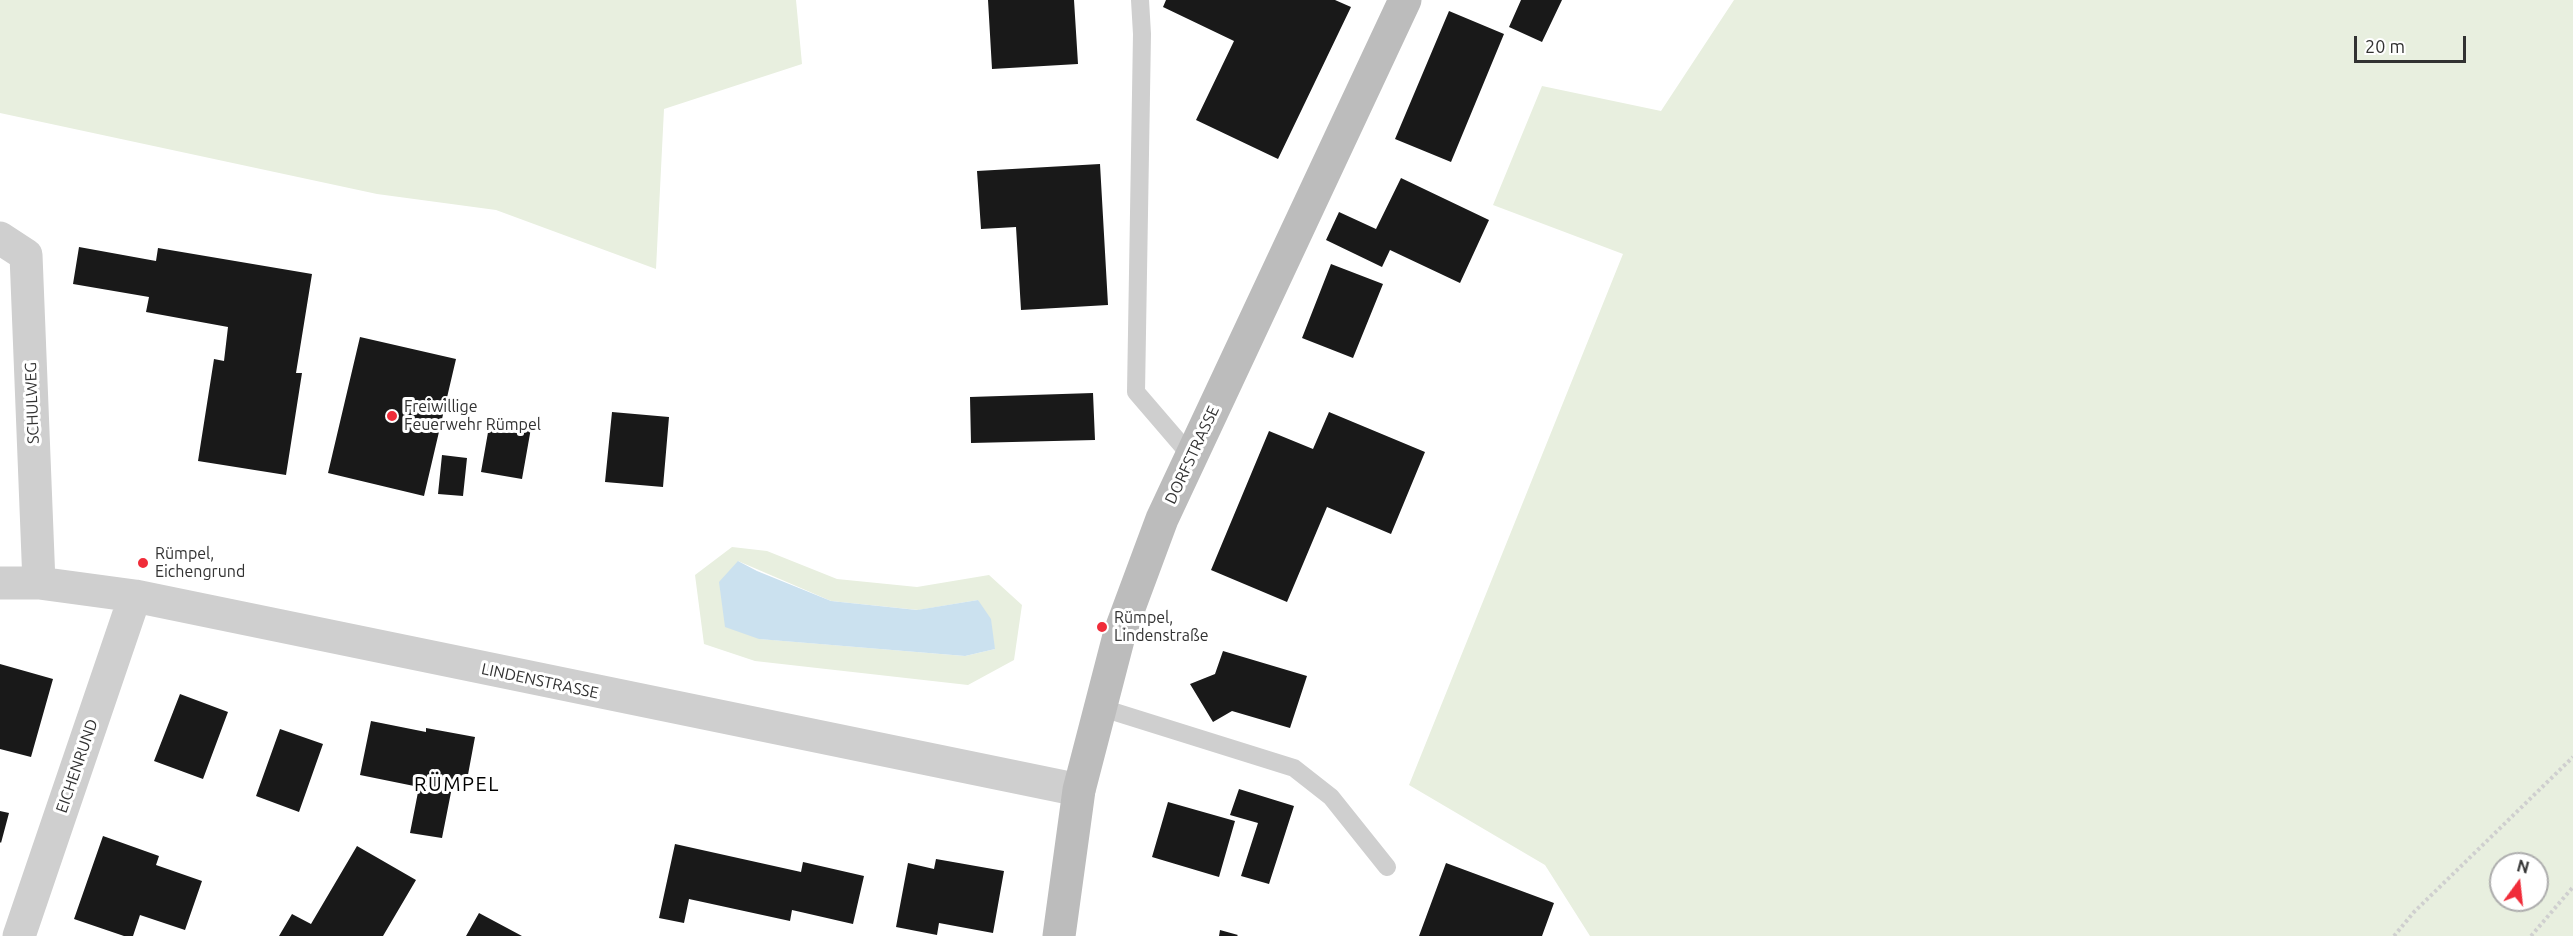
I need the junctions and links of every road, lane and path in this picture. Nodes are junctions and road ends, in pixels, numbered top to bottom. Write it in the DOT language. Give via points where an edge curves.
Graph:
graph roads {
  1 [pos="1140,0"];
  2 [pos="1405,0"];
  3 [pos="0,238"];
  4 [pos="1191,456"];
  5 [pos="0,583"];
  6 [pos="39,583"];
  7 [pos="135,597"];
  8 [pos="1099,707"];
  9 [pos="2573,757"];
  10 [pos="1079,790"];
  11 [pos="1387,867"];
  12 [pos="2573,887"];
  13 [pos="19,936"];
  14 [pos="1059,936"];
  15 [pos="2394,936"];
  16 [pos="2531,936"];
  1 -- 4 [label="lane" via="1136,392"];
  2 -- 4 [label="street, DORFSTRASSE"];
  3 -- 6 [label="street, SCHULWEG" via="27,255"];
  4 -- 8 [label="street, DORFSTRASSE" via="1162,519 1120,632"];
  5 -- 6 [label="street, LINDENSTRASSE"];
  6 -- 7 [label="street, LINDENSTRASSE"];
  7 -- 10 [label="street, LINDENSTRASSE"];
  7 -- 13 [label="street, EICHENRUND"];
  8 -- 10 [label="street, DORFSTRASSE"];
  8 -- 11 [label="lane" via="1294,768 1331,797"];
  9 -- 15 [label="path"];
  10 -- 14 [label="street, DORFSTRASSE"];
  12 -- 16 [label="path"];
}
